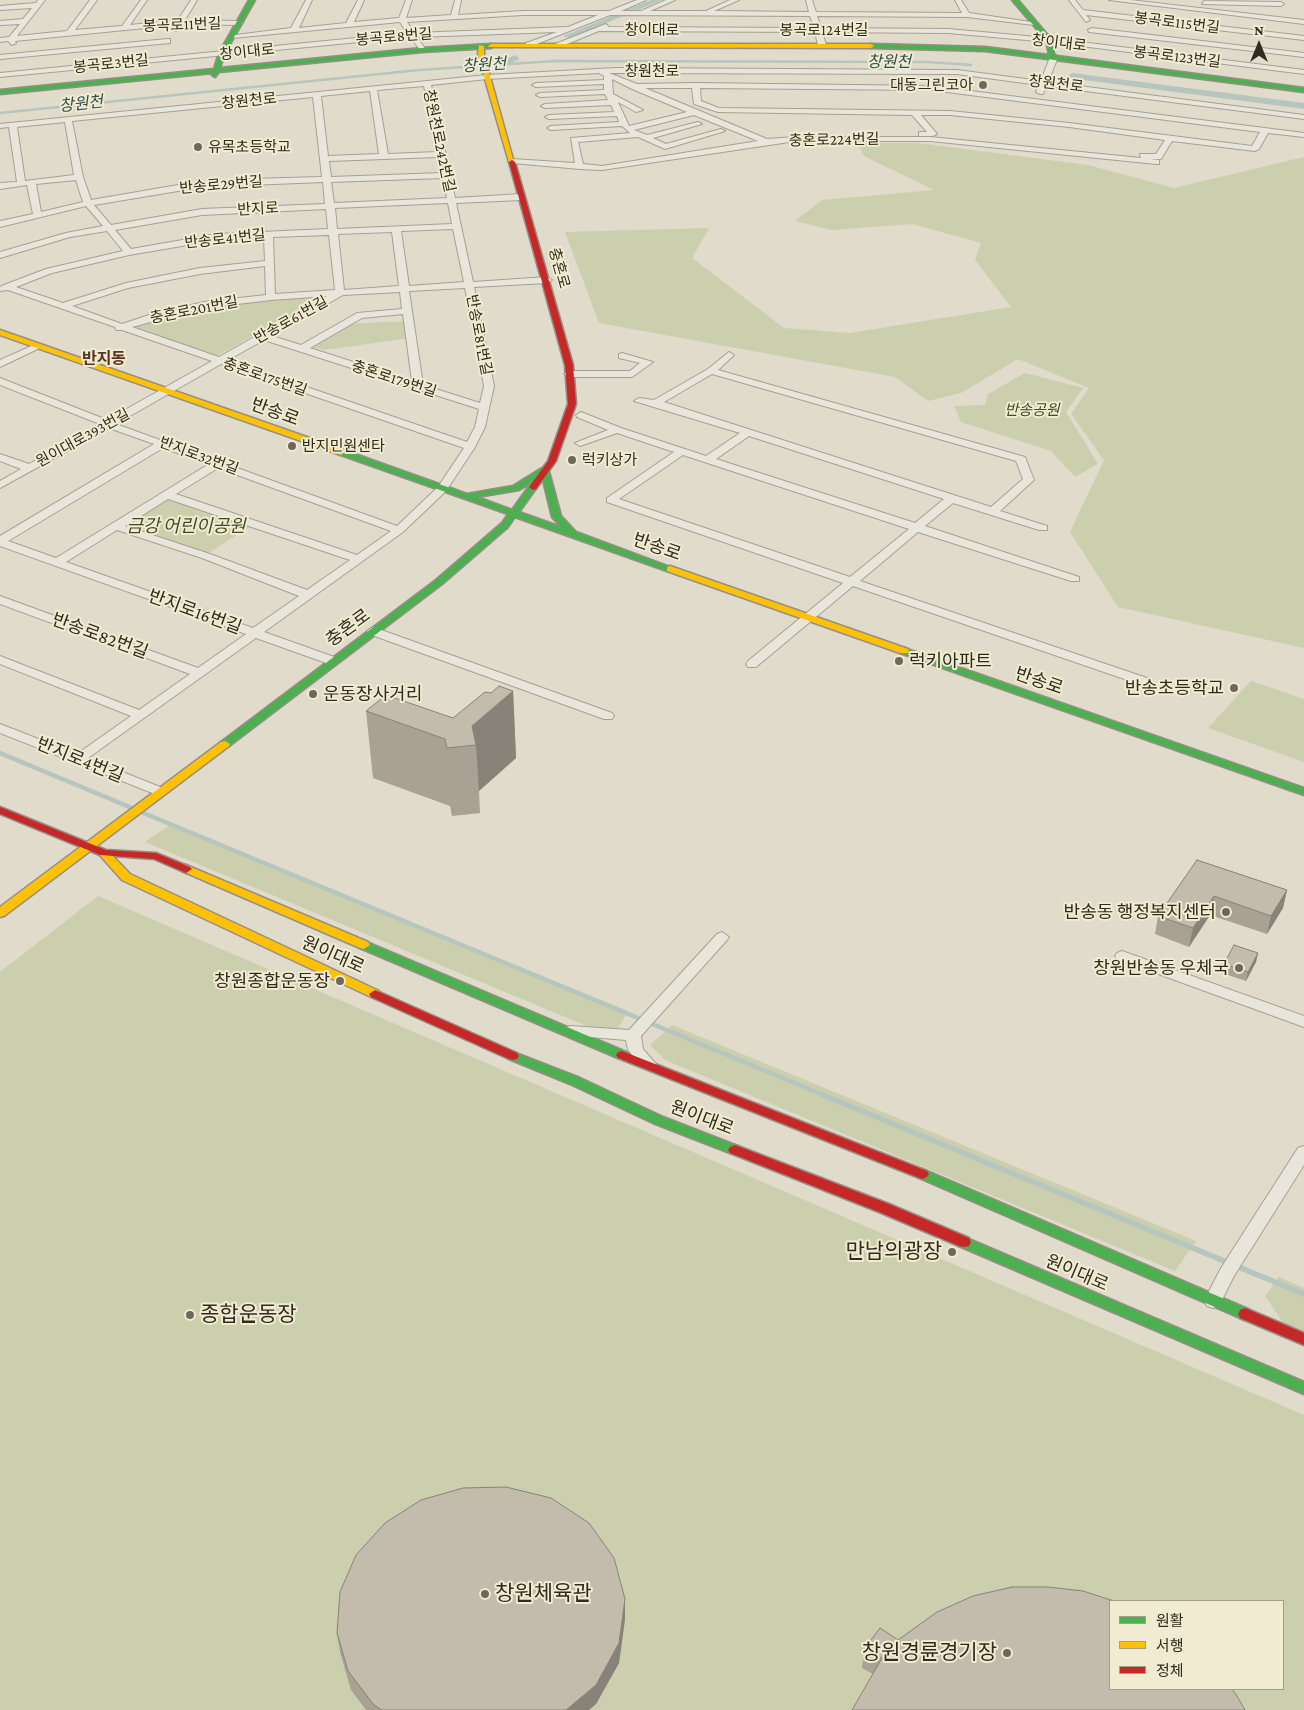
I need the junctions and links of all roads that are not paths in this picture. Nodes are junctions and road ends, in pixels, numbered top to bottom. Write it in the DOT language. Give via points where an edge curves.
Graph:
graph roads {
  1 [pos="94,0"];
  2 [pos="144,0"];
  3 [pos="194,0"];
  4 [pos="252,0"];
  5 [pos="309,0"];
  6 [pos="360,0"];
  7 [pos="409,0"];
  8 [pos="458,0"];
  9 [pos="615,0"];
  10 [pos="643,0"];
  11 [pos="672,0"];
  12 [pos="736,0"];
  13 [pos="809,0"];
  14 [pos="958,0"];
  15 [pos="1015,0"];
  16 [pos="1072,0"];
  17 [pos="1112,0"];
  18 [pos="1122,1"];
  19 [pos="40,2"];
  20 [pos="1280,2"];
  21 [pos="0,8"];
  22 [pos="1080,12"];
  23 [pos="703,13"];
  24 [pos="612,14"];
  25 [pos="634,14"];
  26 [pos="814,14"];
  27 [pos="967,15"];
  28 [pos="454,17"];
  29 [pos="402,20"];
  30 [pos="25,21"];
  31 [pos="1291,21"];
  32 [pos="180,22"];
  33 [pos="1034,22"];
  34 [pos="1304,22"];
  35 [pos="0,23"];
  36 [pos="239,23"];
  37 [pos="349,25"];
  38 [pos="125,28"];
  39 [pos="567,29"];
  40 [pos="598,29"];
  41 [pos="294,30"];
  42 [pos="817,30"];
  43 [pos="1092,30"];
  44 [pos="69,33"];
  45 [pos="412,35"];
  46 [pos="232,36"];
  47 [pos="1287,36"];
  48 [pos="11,38"];
  49 [pos="1304,38"];
  50 [pos="0,40"];
  51 [pos="1049,40"];
  52 [pos="167,41"];
  53 [pos="559,44"];
  54 [pos="529,45"];
  55 [pos="822,45"];
  56 [pos="1104,48"];
  57 [pos="422,50"];
  58 [pos="481,50"];
  59 [pos="1280,52"];
  60 [pos="222,53"];
  61 [pos="17,55"];
  62 [pos="1304,55"];
  63 [pos="0,57"];
  64 [pos="155,59"];
  65 [pos="1054,59"];
  66 [pos="1268,68"];
  67 [pos="596,71"];
  68 [pos="22,72"];
  69 [pos="1304,72"];
  70 [pos="216,73"];
  71 [pos="0,74"];
  72 [pos="487,75"];
  73 [pos="608,78"];
  74 [pos="427,83"];
  75 [pos="1042,83"];
  76 [pos="536,85"];
  77 [pos="696,85"];
  78 [pos="1261,85"];
  79 [pos="636,87"];
  80 [pos="372,88"];
  81 [pos="1304,91"];
  82 [pos="0,92"];
  83 [pos="317,94"];
  84 [pos="540,95"];
  85 [pos="0,97"];
  86 [pos="611,97"];
  87 [pos="1038,100"];
  88 [pos="952,102"];
  89 [pos="1077,105"];
  90 [pos="545,106"];
  91 [pos="639,110"];
  92 [pos="695,112"];
  93 [pos="915,113"];
  94 [pos="619,114"];
  95 [pos="549,117"];
  96 [pos="1304,117"];
  97 [pos="68,119"];
  98 [pos="698,124"];
  99 [pos="1069,124"];
  100 [pos="13,125"];
  101 [pos="0,126"];
  102 [pos="625,126"];
  103 [pos="551,128"];
  104 [pos="1265,130"];
  105 [pos="721,132"];
  106 [pos="783,133"];
  107 [pos="934,134"];
  108 [pos="1304,135"];
  109 [pos="643,136"];
  110 [pos="1170,138"];
  111 [pos="766,142"];
  112 [pos="440,154"];
  113 [pos="384,157"];
  114 [pos="325,159"];
  115 [pos="512,161"];
  116 [pos="1156,162"];
  117 [pos="580,167"];
  118 [pos="446,175"];
  119 [pos="79,177"];
  120 [pos="327,179"];
  121 [pos="31,182"];
  122 [pos="21,183"];
  123 [pos="0,186"];
  124 [pos="521,197"];
  125 [pos="451,200"];
  126 [pos="88,203"];
  127 [pos="330,206"];
  128 [pos="37,214"];
  129 [pos="0,224"];
  130 [pos="457,226"];
  131 [pos="107,227"];
  132 [pos="396,228"];
  133 [pos="332,231"];
  134 [pos="268,234"];
  135 [pos="129,252"];
  136 [pos="0,255"];
  137 [pos="271,263"];
  138 [pos="547,280"];
  139 [pos="470,284"];
  140 [pos="3,289"];
  141 [pos="405,289"];
  142 [pos="340,293"];
  143 [pos="271,297"];
  144 [pos="60,306"];
  145 [pos="408,311"];
  146 [pos="119,328"];
  147 [pos="0,332"];
  148 [pos="263,336"];
  149 [pos="38,346"];
  150 [pos="302,349"];
  151 [pos="729,355"];
  152 [pos="622,356"];
  153 [pos="218,362"];
  154 [pos="0,364"];
  155 [pos="711,371"];
  156 [pos="570,374"];
  157 [pos="0,380"];
  158 [pos="418,387"];
  159 [pos="166,392"];
  160 [pos="639,401"];
  161 [pos="656,403"];
  162 [pos="485,408"];
  163 [pos="581,415"];
  164 [pos="108,424"];
  165 [pos="617,430"];
  166 [pos="746,434"];
  167 [pos="164,443"];
  168 [pos="580,443"];
  169 [pos="470,447"];
  170 [pos="682,451"];
  171 [pos="0,456"];
  172 [pos="708,460"];
  173 [pos="219,463"];
  174 [pos="29,468"];
  175 [pos="546,470"];
  176 [pos="0,485"];
  177 [pos="442,490"];
  178 [pos="167,495"];
  179 [pos="461,496"];
  180 [pos="951,498"];
  181 [pos="992,512"];
  182 [pos="514,515"];
  183 [pos="115,526"];
  184 [pos="916,527"];
  185 [pos="1043,528"];
  186 [pos="399,530"];
  187 [pos="574,536"];
  188 [pos="0,541"];
  189 [pos="359,559"];
  190 [pos="58,562"];
  191 [pos="1075,579"];
  192 [pos="850,581"];
  193 [pos="308,595"];
  194 [pos="0,600"];
  195 [pos="806,618"];
  196 [pos="373,631"];
  197 [pos="256,633"];
  198 [pos="0,660"];
  199 [pos="333,661"];
  200 [pos="752,664"];
  201 [pos="200,673"];
  202 [pos="1146,682"];
  203 [pos="140,715"];
  204 [pos="608,716"];
  205 [pos="0,728"];
  206 [pos="77,760"];
  207 [pos="1304,792"];
  208 [pos="157,794"];
  209 [pos="0,810"];
  210 [pos="88,846"];
  211 [pos="104,853"];
  212 [pos="0,913"];
  213 [pos="722,937"];
  214 [pos="1122,956"];
  215 [pos="1304,1022"];
  216 [pos="561,1030"];
  217 [pos="633,1035"];
  218 [pos="648,1064"];
  219 [pos="1304,1152"];
  220 [pos="1214,1301"];
  221 [pos="1304,1339"];
  222 [pos="1304,1388"];
  1 -- 44 [label="street"];
  2 -- 38 [label="street, 봉곡로11번길"];
  3 -- 32 [label="street"];
  4 -- 36 [label="main road"];
  5 -- 41 [label="street"];
  6 -- 37 [label="street, 봉곡로8번길"];
  7 -- 29 [label="street"];
  8 -- 28 [label="street"];
  9 -- 24 [label="street"];
  10 -- 24 [label="street"];
  11 -- 25 [label="street"];
  12 -- 23 [label="street"];
  13 -- 26 [label="street"];
  14 -- 27 [label="street"];
  15 -- 33 [label="main road"];
  16 -- 22 [label="street"];
  17 -- 18 [label="street"];
  18 -- 20 [label="street"];
  18 -- 31 [label="street"];
  19 -- 21 [label="street"];
  19 -- 30 [label="street"];
  20 -- 31 [label="street"];
  22 -- 43 [label="street"];
  22 -- 47 [label="street, 봉곡로115번길"];
  23 -- 25 [label="street, 봉곡로8번길"];
  23 -- 26 [label="street, 봉곡로8번길"];
  24 -- 25 [label="street, 봉곡로8번길"];
  24 -- 28 [label="street, 봉곡로8번길"];
  24 -- 39 [label="street"];
  25 -- 40 [label="street"];
  26 -- 27 [label="street, 봉곡로8번길" via="914,10"];
  26 -- 42 [label="street"];
  27 -- 33 [label="street, 봉곡로8번길"];
  28 -- 29 [label="street, 봉곡로8번길"];
  29 -- 37 [label="street, 봉곡로8번길"];
  29 -- 45 [label="street"];
  30 -- 35 [label="street"];
  30 -- 48 [label="street"];
  31 -- 34 [label="street"];
  31 -- 47 [label="street"];
  32 -- 36 [label="street, 봉곡로11번길"];
  32 -- 38 [label="street, 봉곡로11번길"];
  32 -- 52 [label="street"];
  33 -- 51 [label="main road"];
  36 -- 46 [label="main road"];
  37 -- 41 [label="street, 봉곡로8번길"];
  38 -- 44 [label="street, 봉곡로11번길"];
  39 -- 45 [label="street, 봉곡로8번길"];
  39 -- 54 [label="street"];
  40 -- 42 [label="street, 봉곡로124번길"];
  40 -- 53 [label="street"];
  41 -- 46 [label="street, 봉곡로8번길"];
  42 -- 51 [label="street, 봉곡로124번길" via="948,31"];
  42 -- 55 [label="street"];
  43 -- 56 [label="street"];
  43 -- 59 [label="street"];
  44 -- 48 [label="street, 봉곡로11번길"];
  45 -- 57 [label="street"];
  45 -- 60 [label="street, 봉곡로8번길"];
  46 -- 60 [label="main road"];
  47 -- 49 [label="street, 봉곡로115번길"];
  47 -- 59 [label="street"];
  48 -- 50 [label="street, 봉곡로11번길"];
  48 -- 61 [label="street"];
  51 -- 56 [label="street, 봉곡로123번길"];
  51 -- 65 [label="main road"];
  52 -- 61 [label="street"];
  52 -- 64 [label="street"];
  53 -- 54 [label="main road, 창이대로"];
  53 -- 55 [label="main road, 창이대로"];
  54 -- 58 [label="main road, 창이대로"];
  55 -- 65 [label="main road, 창이대로" via="929,46"];
  56 -- 66 [label="street, 봉곡로123번길"];
  57 -- 58 [label="main road, 창이대로"];
  57 -- 70 [label="main road, 창이대로"];
  58 -- 65 [label="main road, 창이대로" via="938,50"];
  58 -- 70 [label="main road, 창이대로"];
  58 -- 72 [label="main road, 충혼로"];
  59 -- 62 [label="street"];
  59 -- 66 [label="street"];
  60 -- 64 [label="street, 봉곡로3번길"];
  60 -- 70 [label="main road"];
  61 -- 63 [label="street"];
  61 -- 68 [label="street"];
  64 -- 68 [label="street, 봉곡로3번길"];
  65 -- 75 [label="street"];
  65 -- 78 [label="main road, 창이대로"];
  65 -- 81 [label="main road, 창이대로"];
  66 -- 69 [label="street, 봉곡로123번길"];
  66 -- 78 [label="street"];
  67 -- 72 [label="street, 창원천로"];
  67 -- 73 [label="street"];
  67 -- 75 [label="street, 창원천로" via="944,71"];
  68 -- 71 [label="street, 봉곡로3번길"];
  70 -- 82 [label="main road, 창이대로"];
  70 -- 85 [label="main road, 창이대로"];
  72 -- 74 [label="street, 창원천로"];
  72 -- 115 [label="main road, 충혼로"];
  73 -- 76 [label="street"];
  73 -- 79 [label="street"];
  73 -- 86 [label="street"];
  74 -- 80 [label="street, 창원천로"];
  74 -- 112 [label="street, 창원천로242번길"];
  75 -- 87 [label="street"];
  75 -- 96 [label="street, 창원천로"];
  77 -- 79 [label="street"];
  77 -- 88 [label="street" via="931,88"];
  77 -- 93 [label="street" via="697,102 718,110"];
  78 -- 81 [label="main road, 창이대로"];
  79 -- 92 [label="street"];
  80 -- 83 [label="street, 창원천로"];
  80 -- 113 [label="street"];
  83 -- 97 [label="street, 창원천로"];
  83 -- 114 [label="street, 반송로61번길"];
  84 -- 86 [label="street"];
  86 -- 90 [label="street"];
  86 -- 91 [label="street"];
  86 -- 94 [label="street"];
  87 -- 88 [label="street"];
  87 -- 89 [label="street"];
  88 -- 93 [label="street"];
  88 -- 99 [label="street"];
  89 -- 99 [label="street"];
  89 -- 104 [label="street"];
  92 -- 102 [label="street"];
  92 -- 111 [label="street"];
  93 -- 107 [label="street"];
  94 -- 95 [label="street"];
  94 -- 102 [label="street"];
  97 -- 100 [label="street, 창원천로"];
  97 -- 119 [label="street"];
  98 -- 109 [label="street"];
  99 -- 110 [label="street"];
  100 -- 101 [label="street, 창원천로"];
  100 -- 122 [label="street"];
  102 -- 103 [label="street"];
  102 -- 109 [label="street"];
  104 -- 108 [label="street"];
  104 -- 110 [label="street" via="1254,149"];
  105 -- 109 [label="street" via="665,147"];
  106 -- 107 [label="street"];
  107 -- 110 [label="street" via="1150,157 1158,157"];
  109 -- 117 [label="street" via="574,140"];
  111 -- 116 [label="street, 충혼로224번길" via="930,139"];
  111 -- 117 [label="street, 충혼로224번길" via="602,168"];
  112 -- 113 [label="street"];
  112 -- 118 [label="street, 창원천로242번길"];
  113 -- 114 [label="street"];
  114 -- 120 [label="street, 반송로61번길"];
  115 -- 117 [label="street, 충혼로224번길"];
  115 -- 124 [label="main road, 충혼로"];
  118 -- 120 [label="street, 반송로29번길"];
  118 -- 125 [label="street, 창원천로242번길"];
  119 -- 121 [label="street"];
  119 -- 126 [label="street"];
  120 -- 126 [label="street, 반송로29번길" via="178,188"];
  120 -- 127 [label="street, 반송로61번길"];
  121 -- 122 [label="street"];
  121 -- 128 [label="street"];
  122 -- 123 [label="street"];
  124 -- 125 [label="street, 반지로"];
  124 -- 138 [label="main road, 충혼로"];
  125 -- 127 [label="street, 반지로"];
  125 -- 130 [label="street, 반송로81번길"];
  126 -- 128 [label="street, 반송로29번길"];
  126 -- 131 [label="street"];
  127 -- 131 [label="street, 반지로" via="202,212"];
  127 -- 133 [label="street, 반송로61번길"];
  128 -- 129 [label="street, 반송로29번길"];
  130 -- 132 [label="street, 반송로41번길"];
  130 -- 139 [label="street, 반송로81번길"];
  131 -- 135 [label="street"];
  131 -- 136 [label="street, 반지로"];
  132 -- 133 [label="street, 반송로41번길"];
  132 -- 141 [label="street"];
  133 -- 134 [label="street, 반송로41번길"];
  133 -- 142 [label="street, 반송로61번길"];
  134 -- 135 [label="street, 반송로41번길" via="217,237"];
  134 -- 137 [label="street"];
  135 -- 140 [label="street, 반송로41번길" via="50,271"];
  137 -- 143 [label="street"];
  137 -- 144 [label="street" via="200,271 126,286"];
  138 -- 139 [label="street, 충혼로201번길"];
  138 -- 156 [label="main road, 충혼로"];
  139 -- 141 [label="street, 충혼로201번길"];
  139 -- 162 [label="street, 반송로81번길" via="488,377"];
  140 -- 144 [label="street, 충혼로175번길"];
  141 -- 142 [label="street, 충혼로201번길"];
  141 -- 145 [label="street"];
  142 -- 143 [label="street, 충혼로201번길"];
  142 -- 148 [label="street, 반송로61번길"];
  143 -- 146 [label="street, 충혼로201번길" via="204,305"];
  144 -- 146 [label="street, 충혼로175번길"];
  145 -- 150 [label="street" via="360,315"];
  145 -- 158 [label="street"];
  146 -- 153 [label="street, 충혼로175번길"];
  147 -- 149 [label="main road, 반송로"];
  148 -- 150 [label="street, 충혼로179번길"];
  148 -- 153 [label="street, 반송로61번길"];
  149 -- 154 [label="street"];
  149 -- 159 [label="main road, 반송로"];
  150 -- 158 [label="street, 충혼로179번길"];
  151 -- 155 [label="street"];
  152 -- 156 [label="street" via="648,362 632,374"];
  153 -- 159 [label="street, 반송로61번길"];
  153 -- 169 [label="street, 충혼로175번길"];
  155 -- 161 [label="street"];
  155 -- 181 [label="street" via="1021,459 1030,480"];
  156 -- 175 [label="main road, 충혼로" via="572,404"];
  157 -- 164 [label="street, 반지로32번길"];
  158 -- 162 [label="street, 충혼로179번길"];
  159 -- 164 [label="street, 원이대로393번길"];
  159 -- 177 [label="main road, 반송로"];
  160 -- 161 [label="street"];
  161 -- 166 [label="street"];
  162 -- 169 [label="street, 반송로81번길"];
  163 -- 165 [label="street"];
  164 -- 167 [label="street, 반지로32번길"];
  164 -- 174 [label="street, 원이대로393번길"];
  165 -- 168 [label="street"];
  165 -- 170 [label="street"];
  166 -- 172 [label="street"];
  166 -- 180 [label="street"];
  167 -- 173 [label="street, 반지로32번길"];
  167 -- 188 [label="street, 반지로16번길"];
  169 -- 177 [label="street, 반송로81번길"];
  170 -- 172 [label="street"];
  170 -- 192 [label="street" via="612,500"];
  171 -- 174 [label="street"];
  172 -- 184 [label="street"];
  173 -- 178 [label="street"];
  173 -- 186 [label="street, 반지로32번길"];
  174 -- 176 [label="street, 원이대로393번길"];
  175 -- 179 [label="main road" via="516,488"];
  175 -- 182 [label="main road, 충혼로"];
  175 -- 187 [label="main road" via="557,517"];
  177 -- 179 [label="main road, 반송로"];
  177 -- 186 [label="street"];
  178 -- 183 [label="street"];
  178 -- 189 [label="street"];
  179 -- 182 [label="main road, 반송로"];
  180 -- 181 [label="street"];
  180 -- 184 [label="street"];
  181 -- 185 [label="street"];
  182 -- 187 [label="main road, 반송로"];
  182 -- 196 [label="main road, 충혼로" via="439,582"];
  183 -- 190 [label="street"];
  183 -- 193 [label="street"];
  184 -- 191 [label="street"];
  184 -- 192 [label="street"];
  186 -- 189 [label="street"];
  187 -- 195 [label="main road, 반송로"];
  188 -- 190 [label="street, 반지로16번길"];
  189 -- 193 [label="street"];
  190 -- 197 [label="street, 반지로16번길"];
  192 -- 195 [label="street"];
  192 -- 202 [label="street"];
  193 -- 197 [label="street"];
  194 -- 201 [label="street, 반송로82번길"];
  195 -- 200 [label="street"];
  195 -- 207 [label="main road, 반송로"];
  196 -- 199 [label="main road, 충혼로"];
  196 -- 204 [label="street"];
  197 -- 199 [label="street, 반지로16번길"];
  197 -- 201 [label="street"];
  198 -- 203 [label="street"];
  199 -- 208 [label="main road, 충혼로"];
  201 -- 203 [label="street"];
  203 -- 206 [label="street"];
  205 -- 206 [label="street, 반지로4번길"];
  206 -- 208 [label="street, 반지로4번길"];
  208 -- 210 [label="main road, 충혼로"];
  209 -- 210 [label="main road, 원이대로"];
  210 -- 211 [label="main road, 원이대로"];
  210 -- 212 [label="main road"];
  211 -- 216 [label="main road, 원이대로" via="156,856"];
  211 -- 222 [label="main road, 원이대로" via="126,878 513,1056 658,1120 884,1208"];
  213 -- 217 [label="street"];
  214 -- 215 [label="street"];
  216 -- 217 [label="street"];
  216 -- 218 [label="main road, 원이대로"];
  217 -- 218 [label="street" via="636,1050"];
  218 -- 220 [label="main road, 원이대로" via="916,1172"];
  219 -- 220 [label="street" via="1226,1273"];
  220 -- 221 [label="main road, 원이대로"];
}
